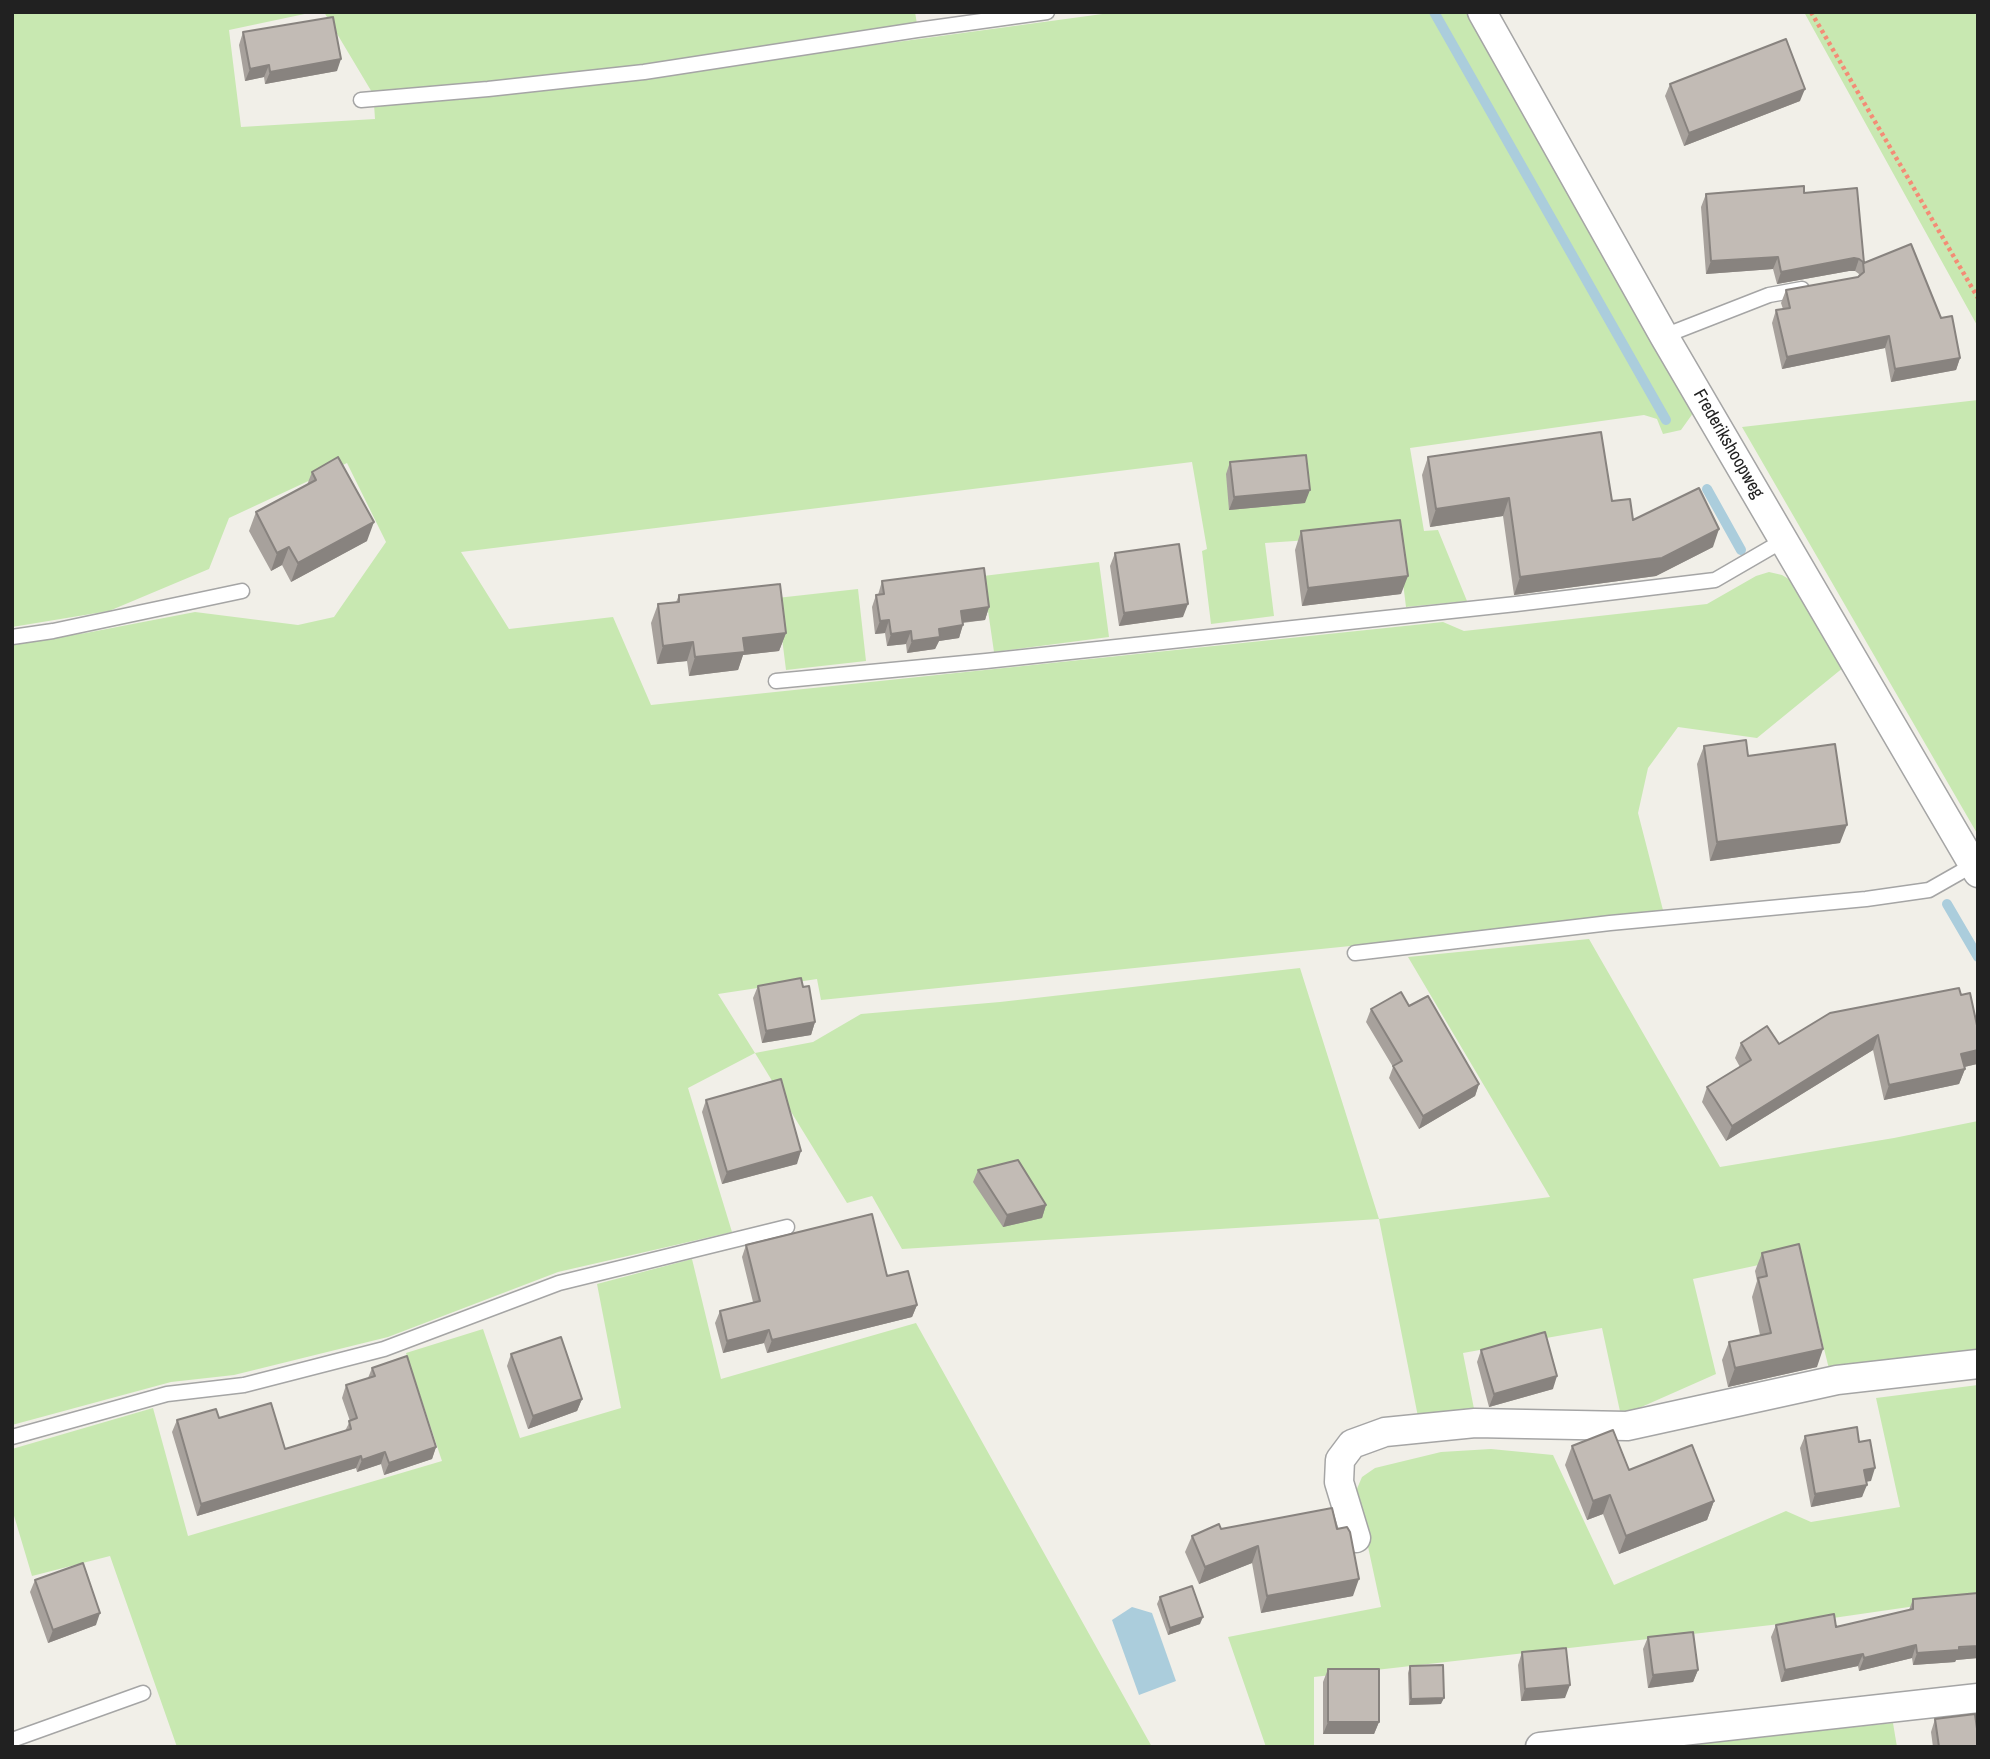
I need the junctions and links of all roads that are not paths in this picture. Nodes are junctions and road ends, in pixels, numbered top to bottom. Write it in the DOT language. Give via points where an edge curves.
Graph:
graph roads {
  1 [pos="1047,12"];
  2 [pos="1482,12"];
  3 [pos="361,100"];
  4 [pos="1810,287"];
  5 [pos="1664,336"];
  6 [pos="1784,540"];
  7 [pos="242,591"];
  8 [pos="12,637"];
  9 [pos="776,681"];
  10 [pos="1975,869"];
  11 [pos="1356,953"];
  12 [pos="787,1227"];
  13 [pos="1978,1364"];
  14 [pos="12,1437"];
  15 [pos="1356,1538"];
  16 [pos="143,1693"];
  17 [pos="1978,1698"];
  18 [pos="12,1740"];
  19 [pos="1539,1747"];
  1 -- 3 [label="lane" via="644,72"];
  2 -- 5 [label="street, Frederikshoopweg"];
  4 -- 5 [label="lane" via="1769,295"];
  5 -- 6 [label="street, Frederikshoopweg"];
  6 -- 9 [label="lane" via="1715,580"];
  6 -- 10 [label="street, Frederikshoopweg"];
  7 -- 8 [label="lane"];
  10 -- 11 [label="lane" via="1929,890 1866,899"];
  12 -- 14 [label="lane" via="559,1283 384,1349 244,1385 167,1394"];
  13 -- 15 [label="street" via="1837,1380 1627,1426 1475,1423 1385,1432 1352,1444 1340,1460 1339,1482"];
  16 -- 18 [label="lane"];
  17 -- 19 [label="street"];
}
